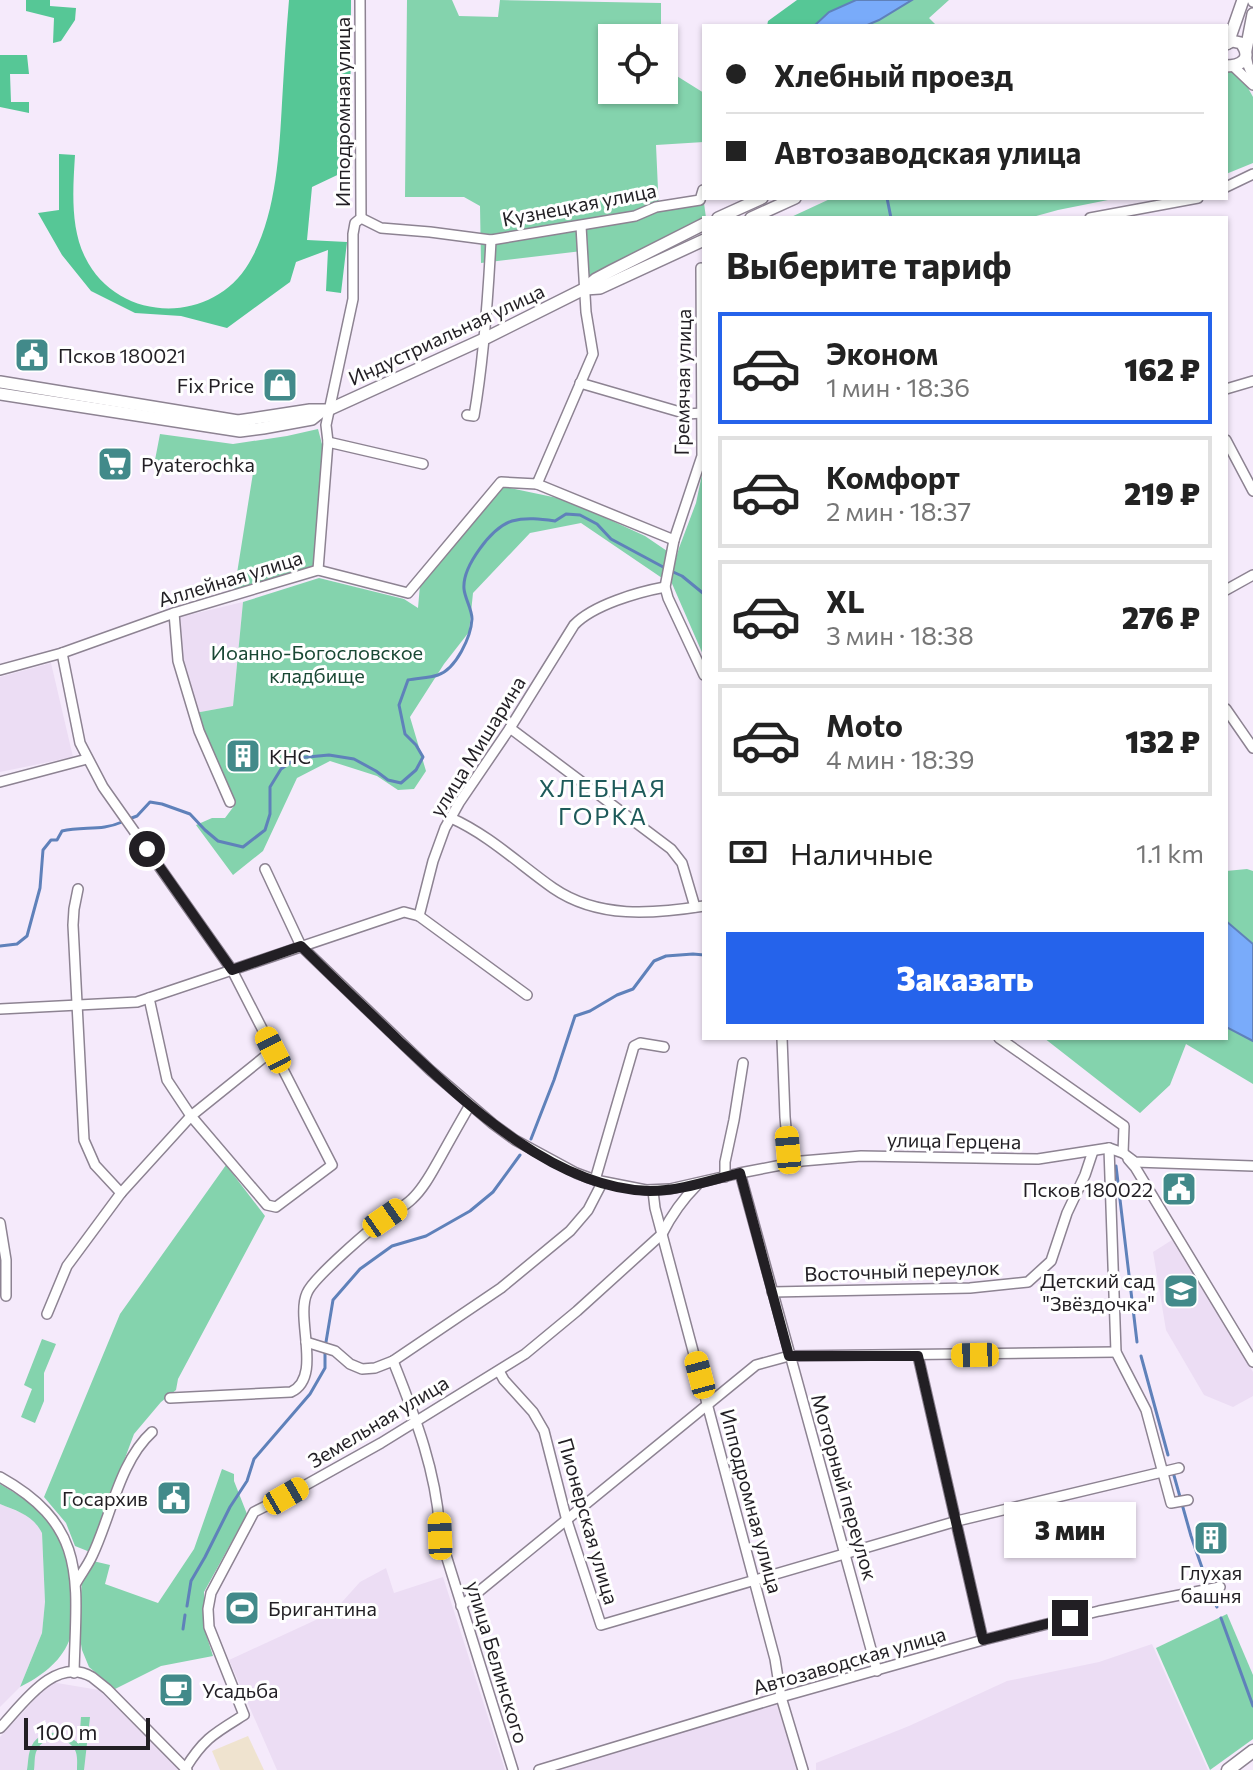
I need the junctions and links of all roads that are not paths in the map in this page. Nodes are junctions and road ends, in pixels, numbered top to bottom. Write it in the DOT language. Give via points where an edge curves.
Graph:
graph roads {
  1 [pos="360,0"];
  2 [pos="1246,1"];
  3 [pos="1253,14"];
  4 [pos="1228,42"];
  5 [pos="1228,43"];
  6 [pos="1246,53"];
  7 [pos="1229,65"];
  8 [pos="1253,77"];
  9 [pos="1253,85"];
  10 [pos="1253,174"];
  11 [pos="1228,186"];
  12 [pos="702,193"];
  13 [pos="758,200"];
  14 [pos="791,200"];
  15 [pos="1187,200"];
  16 [pos="722,216"];
  17 [pos="755,216"];
  18 [pos="1102,216"];
  19 [pos="361,218"];
  20 [pos="702,225"];
  21 [pos="581,226"];
  22 [pos="491,240"];
  23 [pos="702,241"];
  24 [pos="701,268"];
  25 [pos="584,289"];
  26 [pos="486,338"];
  27 [pos="1253,381"];
  28 [pos="0,382"];
  29 [pos="580,383"];
  30 [pos="1228,388"];
  31 [pos="0,394"];
  32 [pos="325,410"];
  33 [pos="702,413"];
  34 [pos="467,415"];
  35 [pos="328,442"];
  36 [pos="1228,444"];
  37 [pos="423,464"];
  38 [pos="537,484"];
  39 [pos="1253,491"];
  40 [pos="674,540"];
  41 [pos="318,570"];
  42 [pos="1253,575"];
  43 [pos="666,583"];
  44 [pos="1228,589"];
  45 [pos="174,613"];
  46 [pos="62,653"];
  47 [pos="0,670"];
  48 [pos="702,671"];
  49 [pos="1228,712"];
  50 [pos="510,728"];
  51 [pos="1253,748"];
  52 [pos="87,759"];
  53 [pos="0,782"];
  54 [pos="230,802"];
  55 [pos="451,818"];
  56 [pos="265,869"];
  57 [pos="78,889"];
  58 [pos="699,907"];
  59 [pos="419,916"];
  60 [pos="301,946"];
  61 [pos="232,970"];
  62 [pos="527,995"];
  63 [pos="149,998"];
  64 [pos="76,1006"];
  65 [pos="0,1009"];
  66 [pos="782,1040"];
  67 [pos="1002,1040"];
  68 [pos="664,1047"];
  69 [pos="273,1050"];
  70 [pos="743,1063"];
  71 [pos="470,1105"];
  72 [pos="191,1116"];
  73 [pos="1109,1148"];
  74 [pos="1093,1151"];
  75 [pos="1123,1153"];
  76 [pos="792,1163"];
  77 [pos="1253,1166"];
  78 [pos="740,1173"];
  79 [pos="725,1177"];
  80 [pos="599,1182"];
  81 [pos="700,1182"];
  82 [pos="653,1191"];
  83 [pos="121,1193"];
  84 [pos="0,1223"];
  85 [pos="662,1234"];
  86 [pos="772,1292"];
  87 [pos="6,1296"];
  88 [pos="47,1314"];
  89 [pos="306,1342"];
  90 [pos="1249,1345"];
  91 [pos="1116,1352"];
  92 [pos="789,1356"];
  93 [pos="918,1356"];
  94 [pos="393,1361"];
  95 [pos="1253,1362"];
  96 [pos="499,1371"];
  97 [pos="170,1398"];
  98 [pos="707,1403"];
  99 [pos="416,1420"];
  100 [pos="152,1432"];
  101 [pos="1179,1468"];
  102 [pos="1163,1472"];
  103 [pos="0,1477"];
  104 [pos="1183,1501"];
  105 [pos="567,1521"];
  106 [pos="957,1521"];
  107 [pos="845,1552"];
  108 [pos="753,1579"];
  109 [pos="76,1583"];
  110 [pos="1220,1587"];
  111 [pos="461,1606"];
  112 [pos="983,1640"];
  113 [pos="877,1671"];
  114 [pos="74,1673"];
  115 [pos="781,1697"];
  116 [pos="0,1728"];
  117 [pos="1253,1751"];
  118 [pos="186,1769"];
  119 [pos="513,1770"];
  120 [pos="539,1770"];
  121 [pos="803,1770"];
  122 [pos="1228,1770"];
  1 -- 19 [label="street, Ипподромная улица"];
  2 -- 4 [label="street"];
  3 -- 6 [label="street"];
  5 -- 6 [label="street" via="1241,43"];
  6 -- 7 [label="street" via="1242,63"];
  6 -- 8 [label="street"];
  7 -- 9 [label="street"];
  10 -- 11 [label="street"];
  12 -- 21 [label="street, Кузнецкая улица" via="700,200"];
  13 -- 16 [label="street"];
  14 -- 17 [label="street"];
  15 -- 18 [label="street"];
  19 -- 22 [label="street, Кузнецкая улица" via="381,228"];
  19 -- 32 [label="street, Ипподромная улица" via="353,234 353,299"];
  20 -- 25 [label="street, Индустриальная улица"];
  21 -- 22 [label="street, Кузнецкая улица"];
  21 -- 25 [label="street"];
  22 -- 26 [label="street"];
  23 -- 25 [label="street, Индустриальная улица" via="600,288"];
  24 -- 33 [label="street, Гремячая улица"];
  25 -- 26 [label="street, Индустриальная улица"];
  25 -- 29 [label="street" via="593,354"];
  26 -- 32 [label="street, Индустриальная улица"];
  26 -- 34 [label="street" via="474,416"];
  27 -- 30 [label="street"];
  28 -- 32 [label="street, Индустриальная улица" via="238,421"];
  29 -- 33 [label="street" via="687,414"];
  29 -- 38 [label="street"];
  31 -- 32 [label="street, Индустриальная улица" via="240,431 312,419"];
  32 -- 35 [label="street, Ипподромная улица"];
  33 -- 40 [label="street, Гремячая улица" via="702,456"];
  35 -- 37 [label="street"];
  35 -- 41 [label="street, Ипподромная улица"];
  36 -- 39 [label="street"];
  38 -- 40 [label="street"];
  38 -- 41 [label="street, Аллейная улица" via="501,482 408,593"];
  40 -- 43 [label="street, Гремячая улица"];
  41 -- 45 [label="street, Аллейная улица"];
  42 -- 44 [label="street"];
  43 -- 48 [label="street"];
  43 -- 50 [label="street, улица Мишарина" via="582,616"];
  45 -- 46 [label="street, Аллейная улица"];
  45 -- 54 [label="street" via="178,661 199,731"];
  46 -- 47 [label="street, Аллейная улица"];
  46 -- 52 [label="street"];
  49 -- 51 [label="street"];
  50 -- 55 [label="street, улица Мишарина"];
  50 -- 58 [label="street" via="671,849"];
  52 -- 53 [label="street"];
  52 -- 61 [label="street"];
  55 -- 58 [label="street" via="556,890 597,909"];
  55 -- 59 [label="street, улица Мишарина"];
  56 -- 60 [label="street"];
  57 -- 64 [label="street" via="73,925"];
  59 -- 60 [label="street" via="404,912"];
  59 -- 62 [label="street"];
  60 -- 61 [label="street"];
  60 -- 71 [label="street"];
  61 -- 63 [label="street"];
  61 -- 69 [label="street"];
  63 -- 64 [label="street"];
  63 -- 72 [label="street" via="167,1080"];
  64 -- 65 [label="street"];
  64 -- 83 [label="street" via="84,1140 95,1165"];
  66 -- 76 [label="street"];
  67 -- 75 [label="street" via="1124,1126"];
  68 -- 80 [label="street" via="634,1046"];
  69 -- 72 [label="street"];
  69 -- 72 [label="street" via="332,1165 276,1207 267,1205"];
  70 -- 79 [label="street"];
  71 -- 80 [label="street" via="515,1140"];
  71 -- 89 [label="street" via="412,1199 306,1294"];
  72 -- 83 [label="street"];
  73 -- 74 [label="street, улица Герцена"];
  73 -- 75 [label="street"];
  73 -- 91 [label="street"];
  74 -- 76 [label="street, улица Герцена" via="1038,1159 861,1156"];
  74 -- 86 [label="street, Восточный переулок" via="1051,1261 1028,1282"];
  75 -- 77 [label="street" via="1135,1162"];
  75 -- 90 [label="street"];
  76 -- 78 [label="street, улица Герцена"];
  78 -- 79 [label="street, улица Герцена"];
  78 -- 86 [label="street, Моторный переулок"];
  79 -- 81 [label="street, улица Герцена"];
  80 -- 82 [label="street"];
  80 -- 94 [label="street" via="588,1210 570,1231 501,1288"];
  81 -- 82 [label="street, улица Герцена"];
  81 -- 85 [label="street, Земельная улица"];
  82 -- 85 [label="street, Ипподромная улица"];
  83 -- 88 [label="street" via="67,1266"];
  84 -- 87 [label="street"];
  85 -- 96 [label="street, Земельная улица" via="546,1337"];
  85 -- 98 [label="street, Ипподромная улица"];
  86 -- 92 [label="street, Моторный переулок"];
  89 -- 94 [label="street" via="335,1351 362,1369"];
  89 -- 97 [label="street" via="304,1379 291,1392"];
  90 -- 95 [label="street"];
  91 -- 93 [label="street"];
  91 -- 102 [label="street" via="1146,1410"];
  92 -- 93 [label="street"];
  92 -- 98 [label="street" via="756,1365"];
  92 -- 107 [label="street, Моторный переулок"];
  93 -- 106 [label="street"];
  94 -- 99 [label="street, улица Белинского"];
  96 -- 99 [label="street, Земельная улица"];
  96 -- 105 [label="street, Пионерская улица" via="544,1431"];
  98 -- 105 [label="street"];
  98 -- 108 [label="street, Ипподромная улица"];
  99 -- 111 [label="street, улица Белинского"];
  99 -- 118 [label="street, Земельная улица" via="250,1517 208,1609 209,1627 244,1715 209,1737"];
  100 -- 109 [label="street" via="130,1460"];
  101 -- 102 [label="street, Пионерская улица"];
  102 -- 104 [label="street" via="1171,1503"];
  102 -- 106 [label="street, Пионерская улица"];
  103 -- 109 [label="street" via="35,1500 60,1529"];
  105 -- 108 [label="street, Пионерская улица" via="601,1625"];
  105 -- 111 [label="street"];
  106 -- 107 [label="street, Пионерская улица"];
  106 -- 112 [label="street"];
  107 -- 108 [label="street, Пионерская улица"];
  107 -- 113 [label="street, Моторный переулок"];
  108 -- 115 [label="street, Ипподромная улица"];
  109 -- 114 [label="street"];
  110 -- 112 [label="street, Автозаводская улица"];
  111 -- 119 [label="street, улица Белинского"];
  112 -- 113 [label="street, Автозаводская улица"];
  113 -- 115 [label="street, Автозаводская улица"];
  114 -- 116 [label="street" via="44,1681"];
  114 -- 118 [label="street" via="107,1689"];
  115 -- 120 [label="street, Автозаводская улица"];
  115 -- 121 [label="street, Ипподромная улица"];
  117 -- 122 [label="main road"];
}
